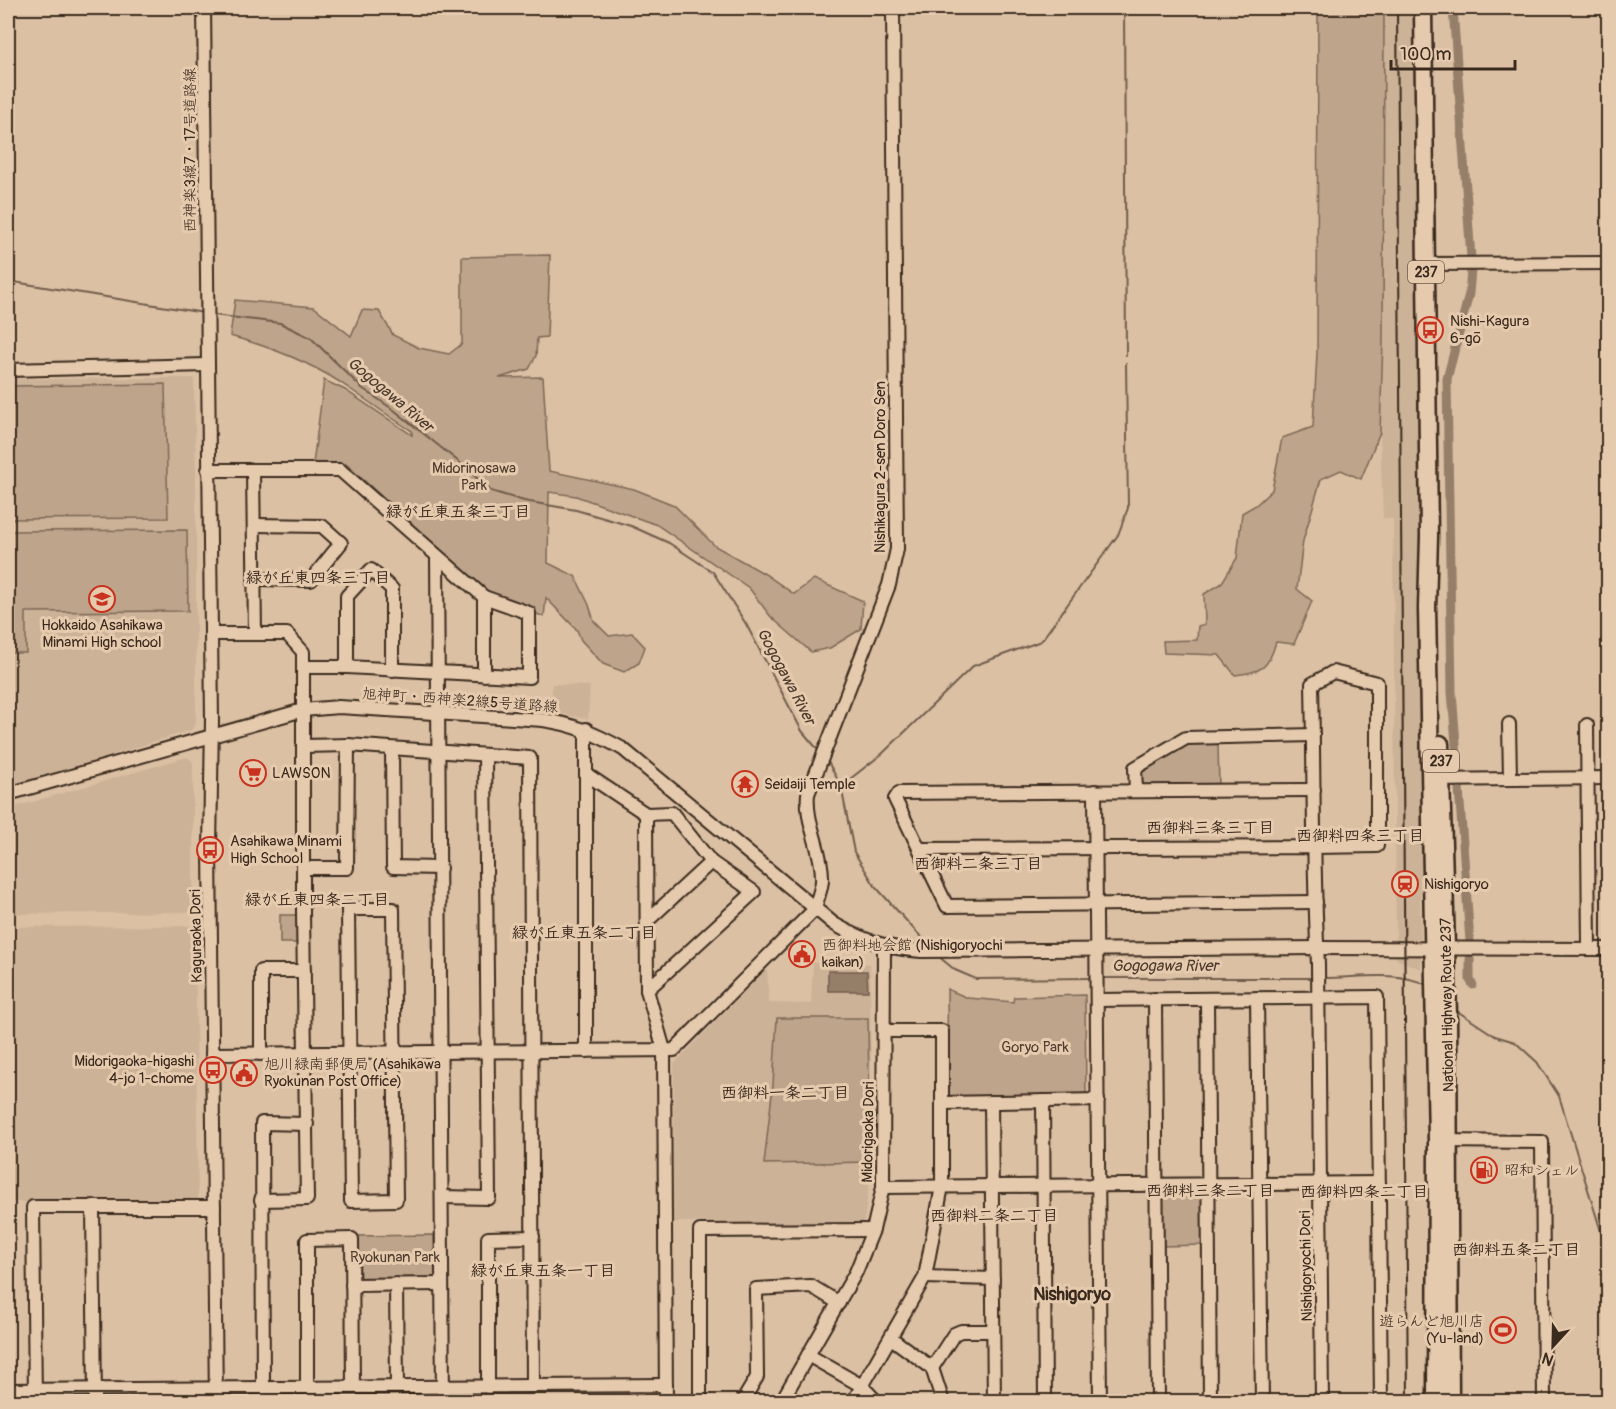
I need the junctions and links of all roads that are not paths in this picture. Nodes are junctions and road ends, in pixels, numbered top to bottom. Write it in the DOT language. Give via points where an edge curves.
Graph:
graph roads {
  1 [pos="204,8"];
  2 [pos="893,8"];
  3 [pos="1423,8"];
  4 [pos="1608,263"];
  5 [pos="1426,264"];
  6 [pos="207,365"];
  7 [pos="8,370"];
  8 [pos="208,470"];
  9 [pos="254,470"];
  10 [pos="255,525"];
  11 [pos="437,557"];
  12 [pos="255,579"];
  13 [pos="484,597"];
  14 [pos="255,633"];
  15 [pos="211,634"];
  16 [pos="303,667"];
  17 [pos="347,667"];
  18 [pos="392,670"];
  19 [pos="438,673"];
  20 [pos="484,675"];
  21 [pos="303,710"];
  22 [pos="438,713"];
  23 [pos="1509,724"];
  24 [pos="1587,725"];
  25 [pos="586,729"];
  26 [pos="1313,735"];
  27 [pos="212,736"];
  28 [pos="348,745"];
  29 [pos="304,746"];
  30 [pos="392,749"];
  31 [pos="440,752"];
  32 [pos="485,755"];
  33 [pos="586,774"];
  34 [pos="1510,778"];
  35 [pos="1588,778"];
  36 [pos="1608,778"];
  37 [pos="1436,780"];
  38 [pos="1314,790"];
  39 [pos="1095,791"];
  40 [pos="1136,791"];
  41 [pos="8,794"];
  42 [pos="646,814"];
  43 [pos="1315,847"];
  44 [pos="1095,848"];
  45 [pos="920,849"];
  46 [pos="711,862"];
  47 [pos="303,868"];
  48 [pos="440,868"];
  49 [pos="1317,902"];
  50 [pos="1096,904"];
  51 [pos="815,909"];
  52 [pos="647,921"];
  53 [pos="884,947"];
  54 [pos="1317,948"];
  55 [pos="1440,949"];
  56 [pos="1589,949"];
  57 [pos="1608,949"];
  58 [pos="1096,950"];
  59 [pos="304,971"];
  60 [pos="648,990"];
  61 [pos="1318,992"];
  62 [pos="1097,994"];
  63 [pos="1257,998"];
  64 [pos="1155,999"];
  65 [pos="1207,999"];
  66 [pos="884,1031"];
  67 [pos="664,1050"];
  68 [pos="531,1051"];
  69 [pos="586,1051"];
  70 [pos="441,1052"];
  71 [pos="487,1052"];
  72 [pos="305,1053"];
  73 [pos="350,1053"];
  74 [pos="395,1053"];
  75 [pos="212,1054"];
  76 [pos="261,1054"];
  77 [pos="1098,1100"];
  78 [pos="1043,1101"];
  79 [pos="991,1102"];
  80 [pos="943,1103"];
  81 [pos="307,1124"];
  82 [pos="1443,1141"];
  83 [pos="1320,1183"];
  84 [pos="1379,1183"];
  85 [pos="1098,1184"];
  86 [pos="1156,1184"];
  87 [pos="1208,1184"];
  88 [pos="1259,1184"];
  89 [pos="992,1185"];
  90 [pos="1043,1185"];
  91 [pos="942,1186"];
  92 [pos="883,1187"];
  93 [pos="442,1197"];
  94 [pos="261,1200"];
  95 [pos="93,1206"];
  96 [pos="214,1207"];
  97 [pos="873,1230"];
  98 [pos="533,1237"];
  99 [pos="925,1277"];
  100 [pos="993,1278"];
  101 [pos="396,1284"];
  102 [pos="442,1284"];
  103 [pos="352,1285"];
  104 [pos="839,1303"];
  105 [pos="993,1331"];
  106 [pos="891,1338"];
  107 [pos="808,1355"];
  108 [pos="932,1368"];
  109 [pos="533,1386"];
  110 [pos="666,1386"];
  111 [pos="862,1386"];
  112 [pos="353,1387"];
  113 [pos="443,1387"];
  114 [pos="488,1387"];
  115 [pos="307,1388"];
  116 [pos="397,1388"];
  117 [pos="263,1389"];
  118 [pos="8,1390"];
  119 [pos="95,1395"];
  120 [pos="216,1395"];
  121 [pos="35,1396"];
  122 [pos="444,1401"];
  123 [pos="666,1401"];
  124 [pos="700,1401"];
  125 [pos="742,1401"];
  126 [pos="781,1401"];
  127 [pos="853,1401"];
  128 [pos="877,1401"];
  129 [pos="943,1401"];
  130 [pos="994,1401"];
  131 [pos="1045,1401"];
  132 [pos="1100,1401"];
  133 [pos="1158,1401"];
  134 [pos="1210,1401"];
  135 [pos="1262,1401"];
  136 [pos="1322,1401"];
  137 [pos="1381,1401"];
  138 [pos="1436,1401"];
  139 [pos="1450,1401"];
  140 [pos="1544,1401"];
  1 -- 6 [label="street, 西神楽3線7・17号道路線"];
  2 -- 51 [label="street, Nishikagura 2-sen Doro Sen" via="897,549 889,585 808,794 807,808 823,878"];
  3 -- 5 [label="highway, National Highway Route 237 / 237"];
  4 -- 5 [label="street"];
  5 -- 37 [label="highway, National Highway Route 237 / 237"];
  6 -- 7 [label="street"];
  6 -- 8 [label="street"];
  8 -- 9 [label="street"];
  8 -- 15 [label="street, Kaguraoka Dori"];
  9 -- 10 [label="street"];
  9 -- 11 [label="street" via="340,470"];
  10 -- 12 [label="street"];
  10 -- 12 [label="street" via="322,526 342,543 311,580"];
  11 -- 13 [label="street"];
  11 -- 19 [label="street"];
  12 -- 14 [label="street"];
  13 -- 20 [label="street"];
  13 -- 20 [label="street" via="529,614 529,677"];
  14 -- 15 [label="street"];
  14 -- 16 [label="street" via="287,634 303,652"];
  15 -- 27 [label="street, Kaguraoka Dori"];
  16 -- 17 [label="street"];
  16 -- 21 [label="street"];
  17 -- 18 [label="street"];
  17 -- 18 [label="street" via="347,596 371,570 392,589"];
  18 -- 19 [label="street"];
  19 -- 20 [label="street"];
  19 -- 22 [label="street"];
  21 -- 22 [label="street, 旭神町・西神楽2線5号道路線" via="339,706"];
  21 -- 27 [label="street, 旭神町・西神楽2線5号道路線"];
  21 -- 29 [label="street"];
  22 -- 25 [label="street, 旭神町・西神楽2線5号道路線" via="543,720"];
  22 -- 31 [label="street"];
  23 -- 34 [label="street"];
  24 -- 35 [label="street"];
  25 -- 33 [label="street"];
  25 -- 51 [label="street, 旭神町・西神楽2線5号道路線" via="623,749"];
  26 -- 38 [label="street"];
  26 -- 40 [label="street" via="1186,738 1135,768"];
  26 -- 43 [label="street" via="1312,684 1333,672 1377,683 1377,846"];
  27 -- 41 [label="street, 旭神町・西神楽2線5号道路線"];
  27 -- 75 [label="street, Kaguraoka Dori"];
  28 -- 29 [label="street"];
  28 -- 30 [label="street"];
  28 -- 47 [label="street" via="347,868"];
  29 -- 47 [label="street"];
  30 -- 31 [label="street"];
  30 -- 48 [label="street" via="393,867"];
  31 -- 32 [label="street"];
  31 -- 48 [label="street"];
  32 -- 68 [label="street" via="530,758"];
  32 -- 71 [label="street"];
  33 -- 42 [label="street"];
  33 -- 69 [label="street"];
  34 -- 35 [label="street"];
  34 -- 37 [label="street"];
  35 -- 36 [label="street"];
  35 -- 56 [label="street"];
  37 -- 55 [label="highway, National Highway Route 237 / 237"];
  38 -- 40 [label="street"];
  38 -- 43 [label="street"];
  39 -- 40 [label="street"];
  39 -- 44 [label="street"];
  39 -- 45 [label="street" via="899,793 895,799"];
  42 -- 46 [label="street" via="672,813"];
  42 -- 52 [label="street"];
  43 -- 44 [label="street"];
  43 -- 49 [label="street"];
  44 -- 45 [label="street"];
  44 -- 50 [label="street"];
  45 -- 50 [label="street" via="947,906"];
  46 -- 52 [label="street"];
  46 -- 60 [label="street" via="754,892"];
  47 -- 59 [label="street"];
  48 -- 70 [label="street"];
  49 -- 50 [label="street"];
  49 -- 54 [label="street"];
  50 -- 58 [label="street"];
  51 -- 53 [label="street, 旭神町・西神楽2線5号道路線" via="834,924"];
  51 -- 67 [label="street" via="674,1050"];
  52 -- 60 [label="street"];
  53 -- 58 [label="street" via="921,951"];
  53 -- 66 [label="street, Midorigaoka Dori"];
  54 -- 55 [label="street"];
  54 -- 58 [label="street"];
  54 -- 61 [label="street, Nishigoryochi Dori"];
  55 -- 56 [label="street"];
  55 -- 82 [label="highway, National Highway Route 237 / 237"];
  56 -- 57 [label="street"];
  58 -- 62 [label="street"];
  59 -- 72 [label="street"];
  59 -- 76 [label="street" via="261,971"];
  60 -- 67 [label="street"];
  61 -- 63 [label="street"];
  61 -- 83 [label="street, Nishigoryochi Dori"];
  61 -- 84 [label="street" via="1377,997"];
  62 -- 64 [label="street"];
  62 -- 77 [label="street"];
  63 -- 65 [label="street"];
  63 -- 88 [label="street"];
  64 -- 65 [label="street"];
  64 -- 86 [label="street"];
  65 -- 87 [label="street"];
  66 -- 80 [label="street" via="942,1031"];
  66 -- 92 [label="street, Midorigaoka Dori"];
  67 -- 69 [label="street"];
  67 -- 110 [label="street"];
  68 -- 69 [label="street"];
  68 -- 71 [label="street"];
  68 -- 98 [label="street"];
  70 -- 71 [label="street"];
  70 -- 74 [label="street"];
  70 -- 93 [label="street"];
  71 -- 93 [label="street" via="489,1198"];
  72 -- 73 [label="street"];
  72 -- 76 [label="street"];
  72 -- 81 [label="street"];
  73 -- 74 [label="street"];
  73 -- 74 [label="street" via="348,909 393,909"];
  73 -- 74 [label="street" via="351,1201 396,1200"];
  75 -- 76 [label="street"];
  75 -- 96 [label="street, Kaguraoka Dori"];
  77 -- 78 [label="street"];
  77 -- 85 [label="street"];
  78 -- 79 [label="street"];
  78 -- 90 [label="street"];
  79 -- 80 [label="street"];
  79 -- 89 [label="street"];
  80 -- 91 [label="street"];
  81 -- 94 [label="street" via="307,1200"];
  81 -- 94 [label="street" via="262,1123"];
  82 -- 138 [label="highway, National Highway Route 237 / 237"];
  82 -- 139 [label="highway, National Highway Route 237 / 237"];
  82 -- 140 [label="street" via="1542,1142"];
  83 -- 84 [label="street"];
  83 -- 88 [label="street"];
  83 -- 136 [label="street, Nishigoryochi Dori"];
  84 -- 137 [label="street"];
  85 -- 86 [label="street"];
  85 -- 90 [label="street"];
  85 -- 132 [label="street"];
  86 -- 87 [label="street"];
  86 -- 133 [label="street"];
  87 -- 88 [label="street"];
  87 -- 134 [label="street"];
  88 -- 135 [label="street"];
  89 -- 90 [label="street"];
  89 -- 91 [label="street"];
  89 -- 100 [label="street"];
  90 -- 131 [label="street"];
  91 -- 92 [label="street"];
  91 -- 99 [label="street"];
  92 -- 97 [label="street, Midorigaoka Dori"];
  93 -- 102 [label="street"];
  94 -- 117 [label="street"];
  95 -- 96 [label="street"];
  95 -- 119 [label="street"];
  95 -- 121 [label="street" via="33,1207"];
  96 -- 120 [label="street, Kaguraoka Dori"];
  97 -- 104 [label="street, Midorigaoka Dori"];
  97 -- 124 [label="street" via="700,1231"];
  98 -- 109 [label="street"];
  98 -- 114 [label="street" via="489,1238"];
  99 -- 100 [label="street"];
  99 -- 106 [label="street"];
  100 -- 105 [label="street"];
  101 -- 102 [label="street"];
  101 -- 103 [label="street"];
  101 -- 116 [label="street"];
  102 -- 113 [label="street"];
  103 -- 112 [label="street"];
  103 -- 115 [label="street" via="352,1239 307,1240"];
  104 -- 107 [label="street, Midorigaoka Dori"];
  104 -- 125 [label="street" via="811,1286 756,1289 757,1377"];
  105 -- 108 [label="street" via="954,1334"];
  105 -- 130 [label="street"];
  106 -- 108 [label="street"];
  106 -- 111 [label="street"];
  107 -- 111 [label="street"];
  107 -- 126 [label="street, Midorigaoka Dori"];
  108 -- 129 [label="street"];
  109 -- 110 [label="street"];
  109 -- 114 [label="street"];
  110 -- 123 [label="street"];
  111 -- 127 [label="street"];
  111 -- 128 [label="street"];
  112 -- 115 [label="street"];
  112 -- 116 [label="street"];
  113 -- 114 [label="street"];
  113 -- 116 [label="street"];
  113 -- 122 [label="street"];
  115 -- 117 [label="street"];
  117 -- 120 [label="street"];
  118 -- 121 [label="street"];
  119 -- 120 [label="street"];
  119 -- 121 [label="street"];
}
